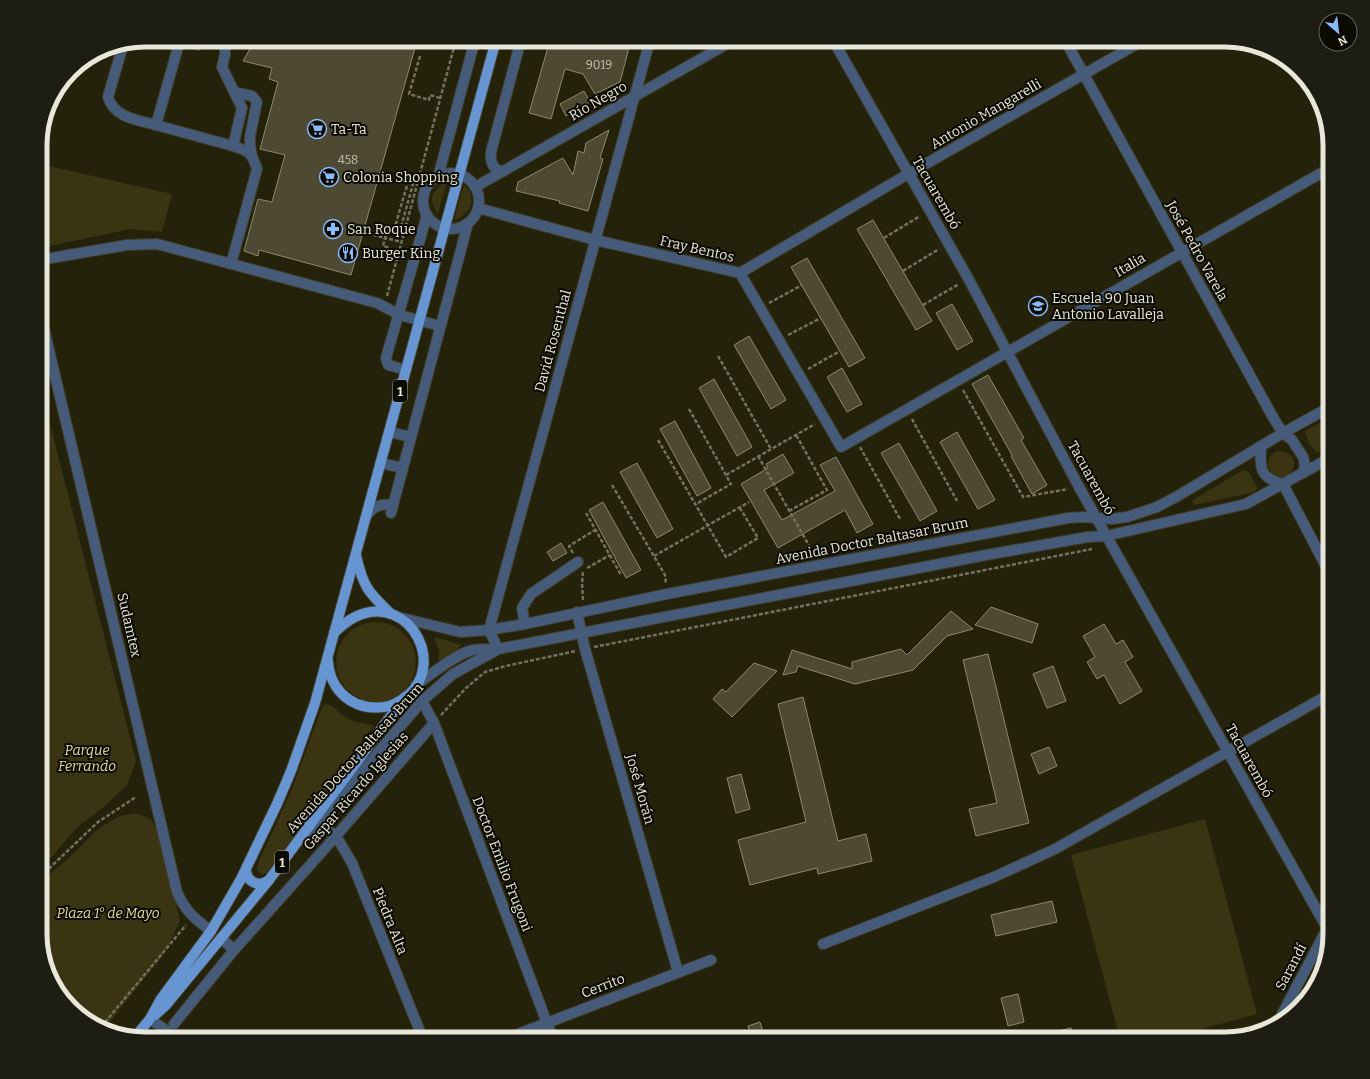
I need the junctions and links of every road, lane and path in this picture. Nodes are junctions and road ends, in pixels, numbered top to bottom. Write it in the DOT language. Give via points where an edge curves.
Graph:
graph roads {
  1 [pos="179,47"];
  2 [pos="225,47"];
  3 [pos="454,47"];
  4 [pos="473,47"];
  5 [pos="493,47"];
  6 [pos="519,47"];
  7 [pos="648,47"];
  8 [pos="722,47"];
  9 [pos="837,47"];
  10 [pos="1069,47"];
  11 [pos="1132,47"];
  12 [pos="121,50"];
  13 [pos="420,56"];
  14 [pos="1084,74"];
  15 [pos="234,92"];
  16 [pos="635,96"];
  17 [pos="440,98"];
  18 [pos="156,125"];
  19 [pos="233,146"];
  20 [pos="252,156"];
  21 [pos="504,171"];
  22 [pos="1323,172"];
  23 [pos="459,174"];
  24 [pos="908,174"];
  25 [pos="438,177"];
  26 [pos="475,187"];
  27 [pos="478,208"];
  28 [pos="929,211"];
  29 [pos="427,214"];
  30 [pos="468,223"];
  31 [pos="444,228"];
  32 [pos="367,234"];
  33 [pos="404,235"];
  34 [pos="385,238"];
  35 [pos="884,238"];
  36 [pos="595,240"];
  37 [pos="402,242"];
  38 [pos="948,244"];
  39 [pos="400,250"];
  40 [pos="1181,252"];
  41 [pos="47,259"];
  42 [pos="231,264"];
  43 [pos="903,271"];
  44 [pos="740,274"];
  45 [pos="968,278"];
  46 [pos="802,285"];
  47 [pos="388,293"];
  48 [pos="923,305"];
  49 [pos="760,308"];
  50 [pos="400,315"];
  51 [pos="820,318"];
  52 [pos="419,320"];
  53 [pos="440,326"];
  54 [pos="47,340"];
  55 [pos="779,340"];
  56 [pos="840,351"];
  57 [pos="1006,353"];
  58 [pos="718,356"];
  59 [pos="406,370"];
  60 [pos="798,374"];
  61 [pos="958,381"];
  62 [pos="907,409"];
  63 [pos="689,410"];
  64 [pos="1323,411"];
  65 [pos="824,419"];
  66 [pos="389,432"];
  67 [pos="1283,433"];
  68 [pos="796,434"];
  69 [pos="411,437"];
  70 [pos="855,438"];
  71 [pos="658,440"];
  72 [pos="841,446"];
  73 [pos="1261,446"];
  74 [pos="771,449"];
  75 [pos="758,456"];
  76 [pos="1323,462"];
  77 [pos="380,463"];
  78 [pos="403,468"];
  79 [pos="1303,473"];
  80 [pos="726,476"];
  81 [pos="1283,484"];
  82 [pos="612,485"];
  83 [pos="1079,486"];
  84 [pos="957,501"];
  85 [pos="749,502"];
  86 [pos="696,504"];
  87 [pos="740,508"];
  88 [pos="789,511"];
  89 [pos="586,513"];
  90 [pos="366,517"];
  91 [pos="1097,518"];
  92 [pos="900,519"];
  93 [pos="708,526"];
  94 [pos="1106,536"];
  95 [pos="1094,549"];
  96 [pos="356,553"];
  97 [pos="654,556"];
  98 [pos="1323,561"];
  99 [pos="578,562"];
  100 [pos="813,567"];
  101 [pos="583,571"];
  102 [pos="621,575"];
  103 [pos="667,594"];
  104 [pos="577,612"];
  105 [pos="393,615"];
  106 [pos="525,624"];
  107 [pos="489,630"];
  108 [pos="581,632"];
  109 [pos="334,634"];
  110 [pos="498,649"];
  111 [pos="585,649"];
  112 [pos="327,657"];
  113 [pos="416,685"];
  114 [pos="405,697"];
  115 [pos="1323,698"];
  116 [pos="422,701"];
  117 [pos="434,723"];
  118 [pos="1228,752"];
  119 [pos="136,798"];
  120 [pos="318,823"];
  121 [pos="336,836"];
  122 [pos="293,847"];
  123 [pos="47,870"];
  124 [pos="246,870"];
  125 [pos="269,880"];
  126 [pos="1323,916"];
  127 [pos="193,917"];
  128 [pos="211,931"];
  129 [pos="1323,935"];
  130 [pos="221,938"];
  131 [pos="823,944"];
  132 [pos="234,950"];
  133 [pos="712,960"];
  134 [pos="678,972"];
  135 [pos="1283,1013"];
  136 [pos="150,1019"];
  137 [pos="105,1023"];
  138 [pos="547,1023"];
  139 [pos="139,1031"];
  140 [pos="171,1031"];
  141 [pos="420,1032"];
  142 [pos="523,1032"];
  143 [pos="550,1032"];
  1 -- 18 [label="street"];
  2 -- 15 [label="street" via="226,55 222,67"];
  3 -- 17 [label="path"];
  4 -- 25 [label="street"];
  5 -- 23 [label="main road, 1"];
  6 -- 21 [label="street" via="490,152 494,167"];
  7 -- 16 [label="street, David Rosenthal"];
  8 -- 16 [label="street, Río Negro"];
  9 -- 24 [label="street, Tacuarembó"];
  10 -- 14 [label="street, José Pedro Varela"];
  11 -- 14 [label="street, Antonio Mangarelli"];
  12 -- 18 [label="street" via="108,97 110,102 120,114"];
  13 -- 17 [label="path" via="409,94 429,100 430,96"];
  14 -- 24 [label="street, Antonio Mangarelli"];
  14 -- 40 [label="street, José Pedro Varela"];
  15 -- 19 [label="street" via="242,108"];
  15 -- 20 [label="street" via="252,96 257,102 250,136"];
  16 -- 21 [label="street, Río Negro"];
  16 -- 36 [label="street, David Rosenthal"];
  17 -- 33 [label="path"];
  18 -- 19 [label="street"];
  19 -- 20 [label="street" via="246,150"];
  20 -- 42 [label="street" via="257,169"];
  21 -- 26 [label="street, Río Negro"];
  22 -- 40 [label="street, Italia"];
  23 -- 25 [label="street"];
  23 -- 26 [label="street"];
  23 -- 31 [label="main road, 1"];
  24 -- 28 [label="street, Tacuarembó"];
  24 -- 44 [label="street, Antonio Mangarelli"];
  25 -- 29 [label="street" via="425,193"];
  26 -- 27 [label="street" via="479,199"];
  27 -- 30 [label="street"];
  27 -- 36 [label="street, Fray Bentos"];
  28 -- 35 [label="path"];
  28 -- 38 [label="street, Tacuarembó"];
  29 -- 31 [label="street"];
  29 -- 50 [label="street"];
  30 -- 31 [label="street" via="456,228"];
  30 -- 53 [label="street"];
  31 -- 52 [label="main road, 1"];
  32 -- 34 [label="path"];
  33 -- 34 [label="path" via="399,234 413,184 408,182 394,230 387,228"];
  33 -- 37 [label="path"];
  34 -- 37 [label="path"];
  34 -- 39 [label="path" via="383,246 390,248 387,260 391,261 395,249"];
  36 -- 44 [label="street, Fray Bentos"];
  36 -- 107 [label="street, David Rosenthal"];
  37 -- 39 [label="path"];
  38 -- 43 [label="path"];
  38 -- 45 [label="street, Tacuarembó"];
  39 -- 47 [label="path"];
  40 -- 57 [label="street, Italia"];
  40 -- 67 [label="street, José Pedro Varela"];
  41 -- 42 [label="street" via="127,245 157,244"];
  42 -- 50 [label="street" via="378,303"];
  44 -- 49 [label="street, Fray Bentos"];
  45 -- 48 [label="path"];
  45 -- 57 [label="street, Tacuarembó"];
  46 -- 49 [label="path"];
  49 -- 55 [label="street, Fray Bentos"];
  50 -- 52 [label="street"];
  50 -- 59 [label="street" via="386,358 388,365"];
  51 -- 55 [label="path"];
  52 -- 53 [label="street"];
  52 -- 59 [label="main road, 1"];
  53 -- 69 [label="street"];
  54 -- 127 [label="street, Sudamtex" via="176,892"];
  55 -- 60 [label="street, Fray Bentos"];
  56 -- 60 [label="path"];
  57 -- 61 [label="street, Italia"];
  57 -- 83 [label="street, Tacuarembó"];
  58 -- 74 [label="path"];
  59 -- 66 [label="main road, 1"];
  60 -- 65 [label="street, Fray Bentos"];
  61 -- 62 [label="street, Italia"];
  61 -- 83 [label="path" via="1023,498"];
  62 -- 70 [label="street, Italia"];
  62 -- 84 [label="path"];
  63 -- 80 [label="path"];
  64 -- 67 [label="street, Avenida Doctor Baltasar Brum"];
  65 -- 68 [label="path"];
  65 -- 72 [label="street, Fray Bentos"];
  66 -- 69 [label="street"];
  66 -- 77 [label="main road, 1"];
  67 -- 73 [label="street, Avenida Doctor Baltasar Brum"];
  67 -- 79 [label="street, José Pedro Varela" via="1298,447 1303,457"];
  68 -- 74 [label="path"];
  68 -- 88 [label="path" via="827,490"];
  69 -- 78 [label="street"];
  70 -- 72 [label="street, Italia"];
  70 -- 92 [label="path"];
  71 -- 86 [label="path"];
  73 -- 81 [label="street" via="1260,462 1266,477"];
  73 -- 91 [label="street, Avenida Doctor Baltasar Brum" via="1157,507 1127,518"];
  74 -- 75 [label="path"];
  75 -- 80 [label="path"];
  75 -- 88 [label="path"];
  76 -- 79 [label="street, Avenida Doctor Baltasar Brum"];
  77 -- 78 [label="street"];
  77 -- 90 [label="main road, 1"];
  78 -- 90 [label="street" via="392,509 382,504"];
  79 -- 81 [label="street, Avenida Doctor Baltasar Brum"];
  80 -- 86 [label="path" via="731,484"];
  81 -- 94 [label="street, Avenida Doctor Baltasar Brum" via="1246,504"];
  81 -- 98 [label="street"];
  82 -- 97 [label="path"];
  83 -- 91 [label="street, Tacuarembó"];
  85 -- 87 [label="path"];
  86 -- 93 [label="path"];
  87 -- 93 [label="path"];
  87 -- 93 [label="path" via="758,538 726,557"];
  88 -- 100 [label="path" via="811,549"];
  89 -- 102 [label="path"];
  90 -- 96 [label="main road, 1"];
  91 -- 94 [label="street, Tacuarembó"];
  91 -- 100 [label="street, Avenida Doctor Baltasar Brum" via="1068,518"];
  93 -- 97 [label="path"];
  94 -- 108 [label="street, Avenida Doctor Baltasar Brum" via="986,555"];
  94 -- 118 [label="street, Tacuarembó"];
  95 -- 111 [label="path"];
  96 -- 105 [label="main road, 1" via="367,588"];
  96 -- 109 [label="main road, 1"];
  97 -- 103 [label="path" via="665,575"];
  99 -- 106 [label="street" via="531,594 522,608"];
  100 -- 103 [label="street, Avenida Doctor Baltasar Brum"];
  101 -- 104 [label="path" via="583,600"];
  103 -- 104 [label="street, Avenida Doctor Baltasar Brum"];
  104 -- 106 [label="street, Avenida Doctor Baltasar Brum"];
  104 -- 108 [label="street, José Morán"];
  105 -- 107 [label="street, Avenida Doctor Baltasar Brum" via="460,632"];
  105 -- 109 [label="main road" via="381,612 364,614 349,621"];
  105 -- 113 [label="main road" via="409,625 421,643 424,665"];
  106 -- 107 [label="street, Avenida Doctor Baltasar Brum"];
  107 -- 110 [label="street"];
  108 -- 110 [label="street, Avenida Doctor Baltasar Brum"];
  108 -- 111 [label="street, José Morán"];
  109 -- 112 [label="main road, 1"];
  110 -- 113 [label="street, Avenida Doctor Baltasar Brum" via="472,650 464,653"];
  110 -- 116 [label="street, Avenida Doctor Baltasar Brum" via="454,674"];
  111 -- 117 [label="path" via="485,672 466,688"];
  111 -- 134 [label="street, José Morán"];
  112 -- 114 [label="main road" via="335,684 354,702 364,706 380,707 396,703"];
  112 -- 124 [label="main road, 1" via="315,703 291,771"];
  113 -- 114 [label="main road"];
  114 -- 122 [label="main road, Avenida Doctor Baltasar Brum / 1"];
  115 -- 118 [label="street"];
  116 -- 117 [label="street, Doctor Emilio Frugoni"];
  116 -- 120 [label="street, Avenida Doctor Baltasar Brum"];
  117 -- 121 [label="street, Gaspar Ricardo Iglesias"];
  117 -- 138 [label="street, Doctor Emilio Frugoni"];
  118 -- 126 [label="street, Tacuarembó"];
  118 -- 131 [label="street" via="1055,849 994,877"];
  119 -- 123 [label="path" via="98,822"];
  120 -- 121 [label="street, Piedra Alta"];
  120 -- 122 [label="street, Avenida Doctor Baltasar Brum"];
  121 -- 132 [label="street, Gaspar Ricardo Iglesias"];
  121 -- 141 [label="street, Piedra Alta" via="352,863"];
  122 -- 125 [label="main road, Avenida Doctor Baltasar Brum / 1"];
  124 -- 125 [label="main road" via="248,878 254,883 262,884"];
  124 -- 128 [label="main road, 1"];
  125 -- 130 [label="main road, Avenida Doctor Baltasar Brum / 1"];
  127 -- 128 [label="street, Sudamtex"];
  127 -- 137 [label="path"];
  128 -- 136 [label="main road, 1" via="161,999"];
  129 -- 135 [label="street, Sarandí"];
  130 -- 132 [label="street"];
  130 -- 136 [label="main road, Avenida Doctor Baltasar Brum / 1" via="166,1005"];
  132 -- 140 [label="street, Gaspar Ricardo Iglesias"];
  133 -- 134 [label="street, Cerrito"];
  134 -- 138 [label="street, Cerrito"];
  136 -- 139 [label="main road, 1"];
  136 -- 140 [label="street"];
  138 -- 142 [label="street, Cerrito"];
  138 -- 143 [label="street, Doctor Emilio Frugoni"];
}
